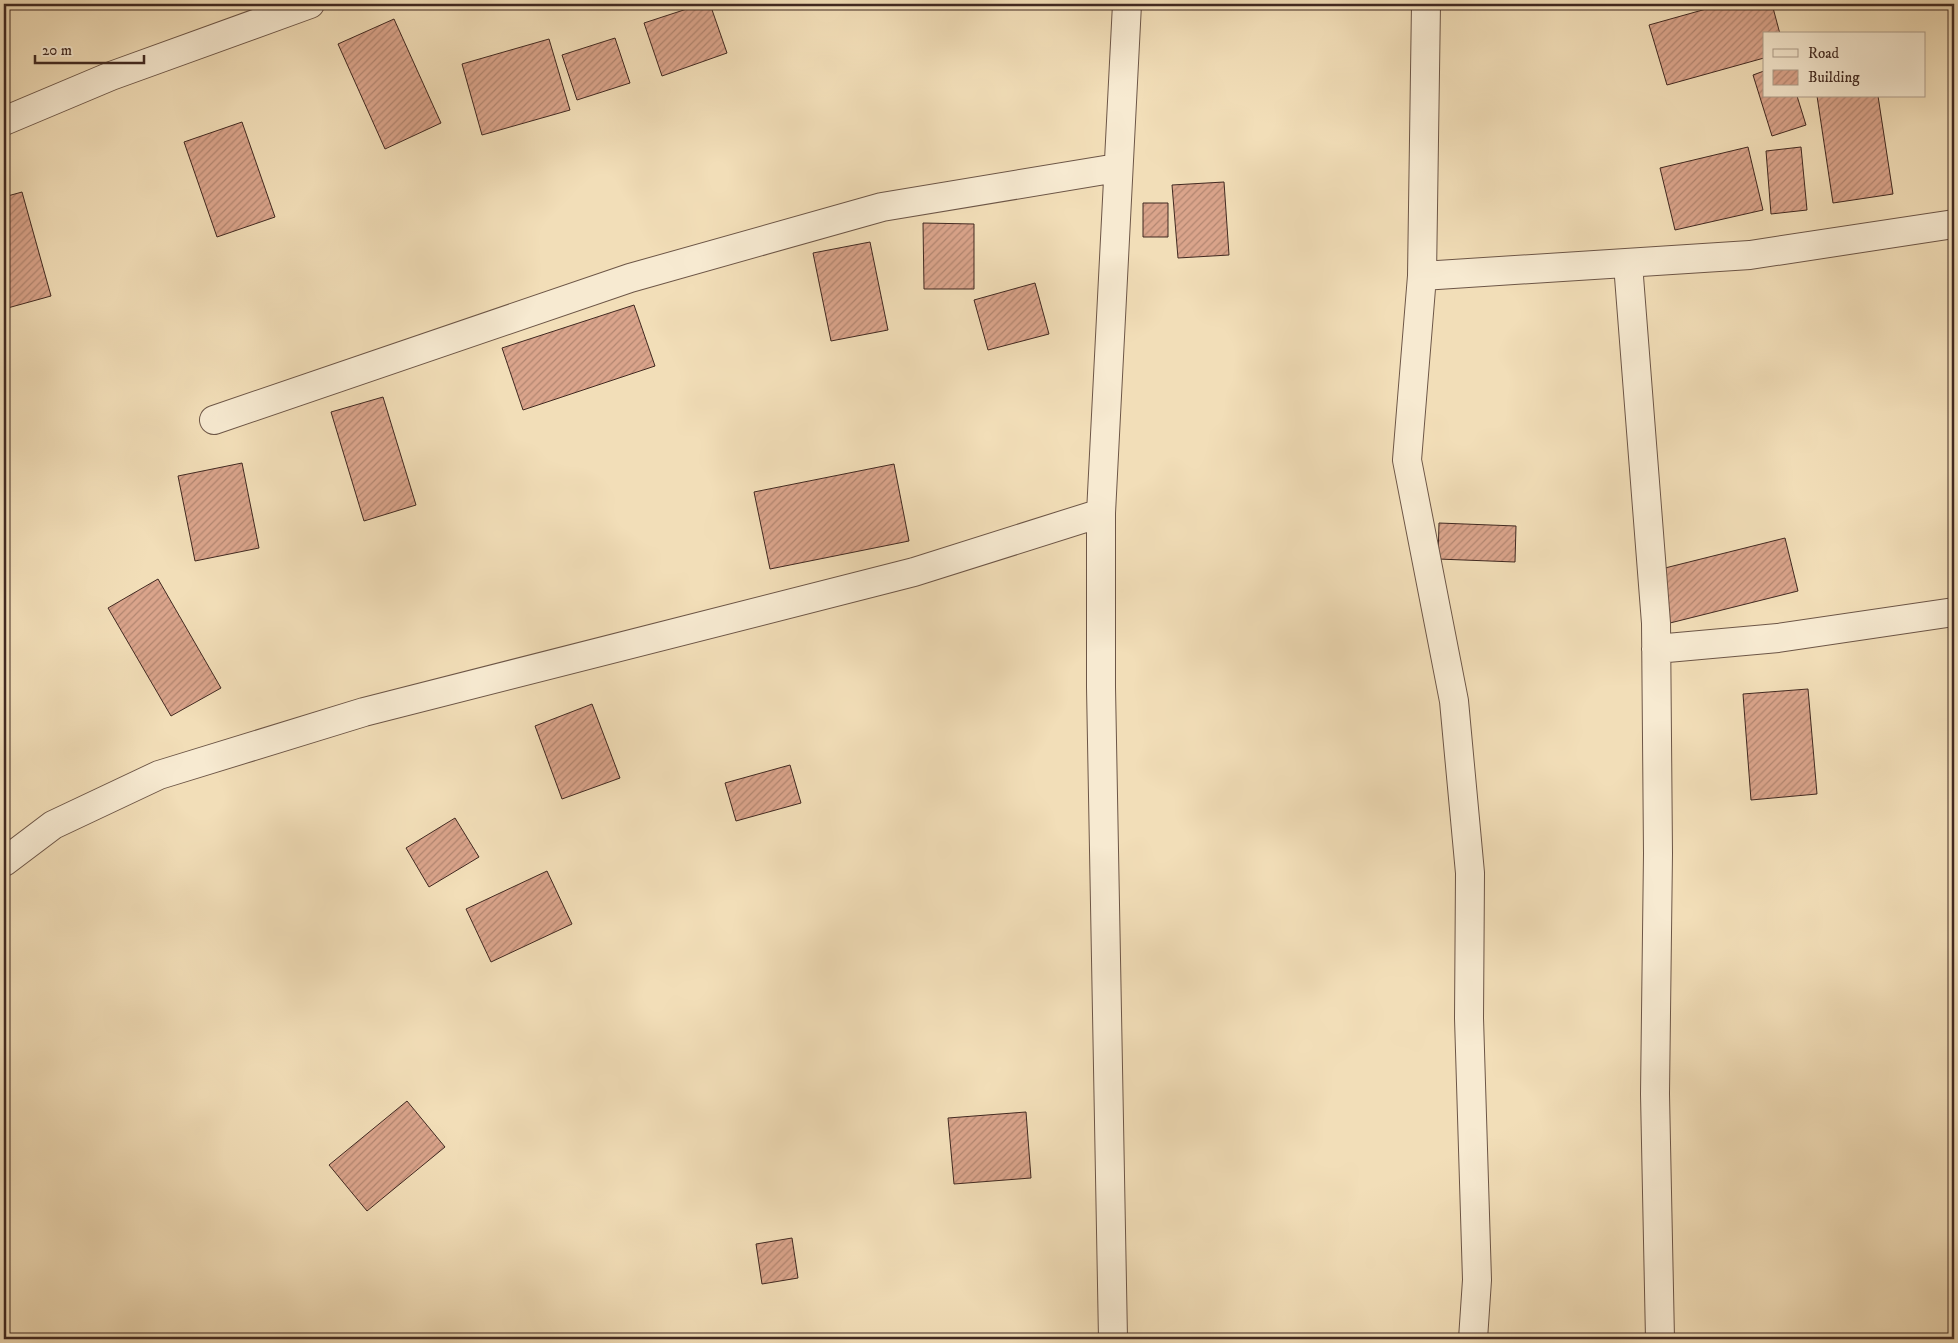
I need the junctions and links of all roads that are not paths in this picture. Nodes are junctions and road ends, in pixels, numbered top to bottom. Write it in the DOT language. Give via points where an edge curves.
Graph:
graph roads {
  1 [pos="310,4"];
  2 [pos="1126,4"];
  3 [pos="1426,4"];
  4 [pos="4,121"];
  5 [pos="1117,168"];
  6 [pos="1954,224"];
  7 [pos="1628,264"];
  8 [pos="1422,276"];
  9 [pos="214,420"];
  10 [pos="1101,513"];
  11 [pos="1954,612"];
  12 [pos="1656,649"];
  13 [pos="4,862"];
  14 [pos="1113,1339"];
  15 [pos="1473,1339"];
  16 [pos="1660,1339"];
  1 -- 4 [label="street" via="111,76"];
  2 -- 5 [label="street"];
  3 -- 8 [label="street"];
  5 -- 9 [label="street" via="882,206 630,278"];
  5 -- 10 [label="street"];
  6 -- 7 [label="street" via="1750,255"];
  7 -- 8 [label="street"];
  7 -- 12 [label="street"];
  8 -- 15 [label="street" via="1407,460 1454,701 1470,873 1469,1018 1477,1280"];
  10 -- 13 [label="street" via="914,572 364,712 159,775 54,825"];
  10 -- 14 [label="street" via="1101,687"];
  11 -- 12 [label="street" via="1778,638"];
  12 -- 16 [label="street" via="1655,1094"];
}
